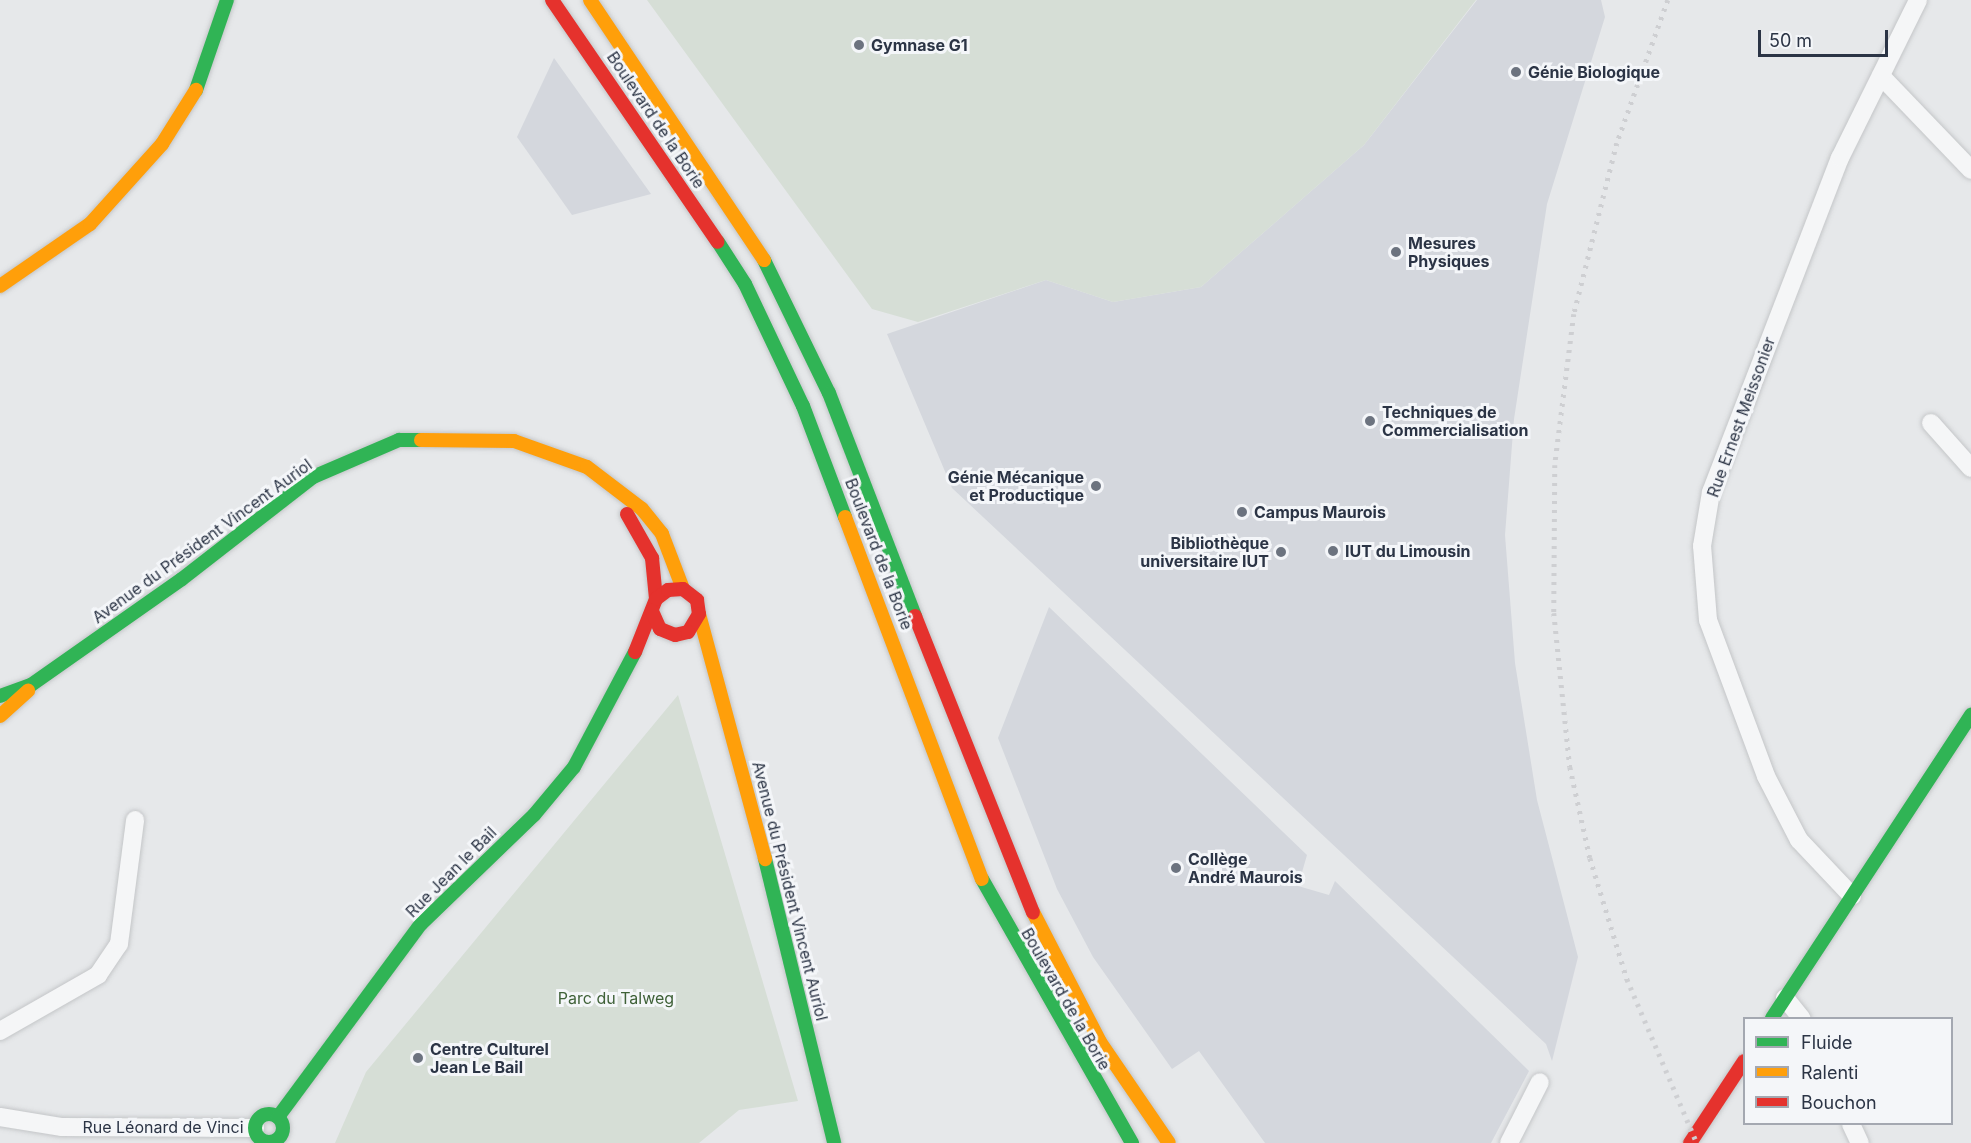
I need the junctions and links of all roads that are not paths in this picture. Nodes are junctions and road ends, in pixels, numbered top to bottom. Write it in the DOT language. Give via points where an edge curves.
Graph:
graph roads {
  1 [pos="227,0"];
  2 [pos="552,0"];
  3 [pos="590,0"];
  4 [pos="1918,0"];
  5 [pos="1881,76"];
  6 [pos="1971,170"];
  7 [pos="0,286"];
  8 [pos="1931,423"];
  9 [pos="575,465"];
  10 [pos="1971,468"];
  11 [pos="683,589"];
  12 [pos="654,605"];
  13 [pos="699,614"];
  14 [pos="668,634"];
  15 [pos="682,634"];
  16 [pos="639,647"];
  17 [pos="708,650"];
  18 [pos="31,685"];
  19 [pos="0,696"];
  20 [pos="1971,715"];
  21 [pos="0,716"];
  22 [pos="135,820"];
  23 [pos="1852,896"];
  24 [pos="1785,998"];
  25 [pos="1773,1017"];
  26 [pos="1800,1017"];
  27 [pos="0,1031"];
  28 [pos="1743,1063"];
  29 [pos="1540,1082"];
  30 [pos="278,1117"];
  31 [pos="0,1118"];
  32 [pos="1851,1125"];
  33 [pos="255,1128"];
  34 [pos="272,1143"];
  35 [pos="834,1143"];
  36 [pos="1132,1143"];
  37 [pos="1169,1143"];
  38 [pos="1509,1143"];
  39 [pos="1690,1143"];
  40 [pos="1860,1143"];
  1 -- 7 [label="main road" via="193,99 162,144 90,224"];
  2 -- 36 [label="main road, Boulevard de la Borie" via="657,147 745,284 803,406 987,893"];
  3 -- 37 [label="main road, Boulevard de la Borie" via="772,271 829,393 1021,888 1100,1042"];
  4 -- 5 [label="street, Rue Ernest Meissonier"];
  5 -- 6 [label="street"];
  5 -- 23 [label="street, Rue Ernest Meissonier" via="1840,158 1715,480 1702,546 1708,620 1766,776 1799,840"];
  8 -- 10 [label="street"];
  9 -- 11 [label="main road, Avenue du Président Vincent Auriol" via="605,478 647,515 671,550"];
  9 -- 12 [label="main road, Avenue du Président Vincent Auriol" via="621,507 645,539"];
  9 -- 18 [label="main road, Avenue du Président Vincent Auriol" via="528,444 465,438 399,440 313,477"];
  11 -- 12 [label="main road" via="668,590"];
  11 -- 13 [label="main road" via="697,600"];
  12 -- 14 [label="main road"];
  12 -- 16 [label="main road, Rue Jean le Bail"];
  13 -- 15 [label="main road"];
  13 -- 17 [label="main road, Avenue du Président Vincent Auriol"];
  14 -- 15 [label="main road"];
  14 -- 16 [label="main road"];
  15 -- 17 [label="main road"];
  16 -- 30 [label="main road, Rue Jean le Bail" via="574,766 534,815 421,924"];
  17 -- 35 [label="main road, Avenue du Président Vincent Auriol" via="732,723"];
  18 -- 19 [label="main road, Avenue du Président Vincent Auriol"];
  18 -- 21 [label="main road" via="24,699"];
  20 -- 23 [label="main road"];
  22 -- 27 [label="street" via="119,944 98,975"];
  23 -- 24 [label="main road"];
  24 -- 25 [label="main road"];
  24 -- 26 [label="street"];
  28 -- 39 [label="main road"];
  29 -- 38 [label="street"];
  30 -- 33 [label="main road" via="263,1116"];
  30 -- 34 [label="main road" via="283,1132"];
  31 -- 33 [label="street, Rue Léonard de Vinci" via="62,1127"];
  32 -- 40 [label="street"];
  33 -- 34 [label="main road" via="260,1140"];
}
